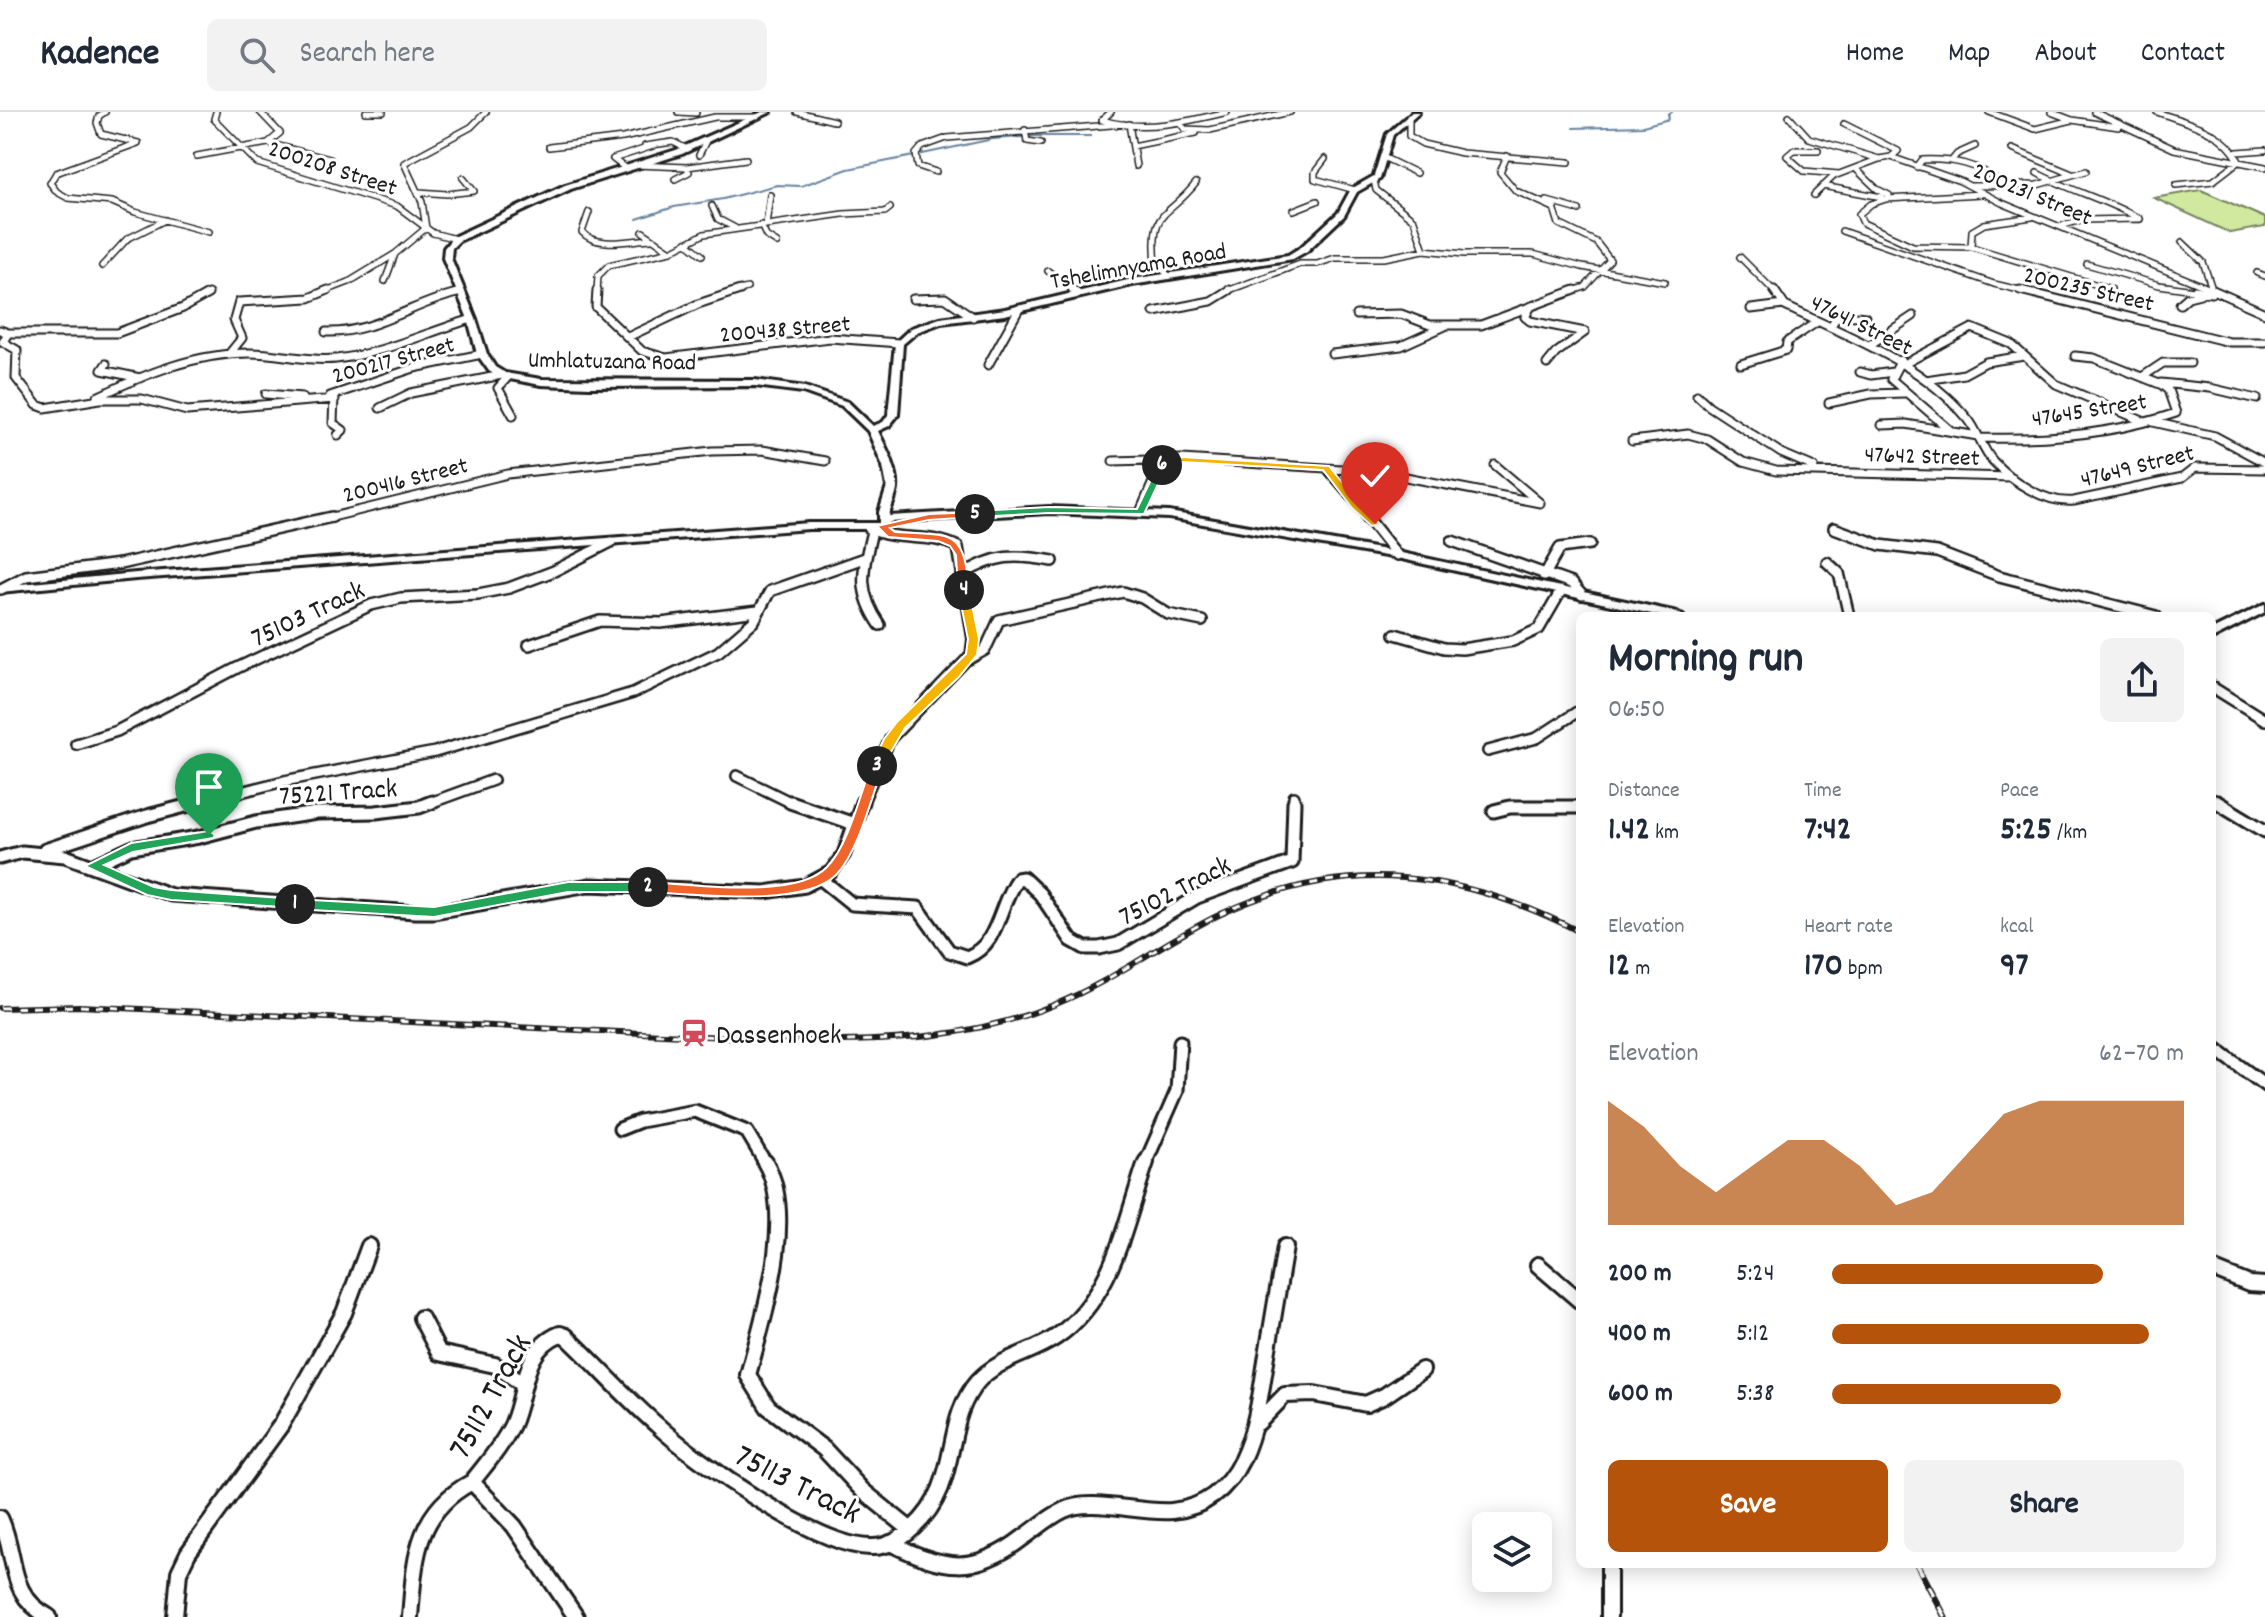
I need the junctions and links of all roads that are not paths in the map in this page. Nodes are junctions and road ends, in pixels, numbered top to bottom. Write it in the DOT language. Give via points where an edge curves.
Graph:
graph roads {
  1 [pos="105,112"];
  2 [pos="216,112"];
  3 [pos="260,112"];
  4 [pos="366,112"];
  5 [pos="383,112"];
  6 [pos="486,112"];
  7 [pos="678,112"];
  8 [pos="768,112"];
  9 [pos="797,112"];
  10 [pos="1111,112"];
  11 [pos="1227,112"];
  12 [pos="1290,112"];
  13 [pos="1989,112"];
  14 [pos="2051,112"];
  15 [pos="2094,112"];
  16 [pos="2157,112"];
  17 [pos="1412,114"];
  18 [pos="705,116"];
  19 [pos="1789,116"];
  20 [pos="757,117"];
  21 [pos="2072,120"];
  22 [pos="834,121"];
  23 [pos="1180,123"];
  24 [pos="1126,124"];
  25 [pos="1844,124"];
  26 [pos="2125,127"];
  27 [pos="1025,130"];
  28 [pos="1198,132"];
  29 [pos="706,141"];
  30 [pos="268,143"];
  31 [pos="1041,143"];
  32 [pos="1133,146"];
  33 [pos="1975,146"];
  34 [pos="549,147"];
  35 [pos="240,149"];
  36 [pos="687,149"];
  37 [pos="2012,149"];
  38 [pos="1818,150"];
  39 [pos="2265,150"];
  40 [pos="2237,152"];
  41 [pos="699,155"];
  42 [pos="197,156"];
  43 [pos="1507,156"];
  44 [pos="1895,156"];
  45 [pos="1383,157"];
  46 [pos="330,159"];
  47 [pos="746,159"];
  48 [pos="1325,159"];
  49 [pos="1879,159"];
  50 [pos="1952,160"];
  51 [pos="2239,161"];
  52 [pos="1569,162"];
  53 [pos="1136,166"];
  54 [pos="630,167"];
  55 [pos="687,167"];
  56 [pos="1916,167"];
  57 [pos="2265,167"];
  58 [pos="1856,169"];
  59 [pos="1902,170"];
  60 [pos="2086,171"];
  61 [pos="936,172"];
  62 [pos="1416,173"];
  63 [pos="2037,173"];
  64 [pos="1839,174"];
  65 [pos="2073,174"];
  66 [pos="463,178"];
  67 [pos="675,179"];
  68 [pos="1374,180"];
  69 [pos="2052,180"];
  70 [pos="1196,183"];
  71 [pos="2001,184"];
  72 [pos="2176,185"];
  73 [pos="1823,186"];
  74 [pos="1971,186"];
  75 [pos="1355,190"];
  76 [pos="419,192"];
  77 [pos="1983,194"];
  78 [pos="770,195"];
  79 [pos="1814,195"];
  80 [pos="1893,198"];
  81 [pos="1317,201"];
  82 [pos="1533,201"];
  83 [pos="712,206"];
  84 [pos="890,208"];
  85 [pos="426,210"];
  86 [pos="1294,210"];
  87 [pos="1579,210"];
  88 [pos="589,212"];
  89 [pos="411,215"];
  90 [pos="2034,216"];
  91 [pos="165,220"];
  92 [pos="764,225"];
  93 [pos="2060,226"];
  94 [pos="426,228"];
  95 [pos="737,229"];
  96 [pos="1842,231"];
  97 [pos="209,232"];
  98 [pos="643,232"];
  99 [pos="456,239"];
  100 [pos="651,239"];
  101 [pos="686,242"];
  102 [pos="2182,242"];
  103 [pos="777,243"];
  104 [pos="1972,247"];
  105 [pos="1424,250"];
  106 [pos="1911,250"];
  107 [pos="671,251"];
  108 [pos="395,254"];
  109 [pos="702,255"];
  110 [pos="1290,257"];
  111 [pos="1740,257"];
  112 [pos="1300,264"];
  113 [pos="2087,264"];
  114 [pos="102,266"];
  115 [pos="1048,271"];
  116 [pos="1602,271"];
  117 [pos="1169,276"];
  118 [pos="385,281"];
  119 [pos="1665,282"];
  120 [pos="747,288"];
  121 [pos="2111,289"];
  122 [pos="461,292"];
  123 [pos="2215,292"];
  124 [pos="208,294"];
  125 [pos="1078,294"];
  126 [pos="913,299"];
  127 [pos="1782,304"];
  128 [pos="2180,304"];
  129 [pos="2265,304"];
  130 [pos="1530,308"];
  131 [pos="2256,308"];
  132 [pos="1019,309"];
  133 [pos="1751,309"];
  134 [pos="1154,312"];
  135 [pos="2265,313"];
  136 [pos="1356,315"];
  137 [pos="1913,316"];
  138 [pos="973,317"];
  139 [pos="1865,317"];
  140 [pos="472,319"];
  141 [pos="1817,322"];
  142 [pos="1447,325"];
  143 [pos="1830,327"];
  144 [pos="4,332"];
  145 [pos="326,332"];
  146 [pos="630,336"];
  147 [pos="2265,342"];
  148 [pos="899,343"];
  149 [pos="1871,344"];
  150 [pos="229,354"];
  151 [pos="482,354"];
  152 [pos="1332,354"];
  153 [pos="2024,356"];
  154 [pos="2075,356"];
  155 [pos="1903,361"];
  156 [pos="2190,363"];
  157 [pos="106,364"];
  158 [pos="1547,364"];
  159 [pos="1741,364"];
  160 [pos="988,365"];
  161 [pos="1860,372"];
  162 [pos="1893,372"];
  163 [pos="505,376"];
  164 [pos="2142,377"];
  165 [pos="141,378"];
  166 [pos="1926,380"];
  167 [pos="2159,383"];
  168 [pos="1904,393"];
  169 [pos="266,394"];
  170 [pos="1697,395"];
  171 [pos="335,397"];
  172 [pos="2257,399"];
  173 [pos="91,400"];
  174 [pos="1829,403"];
  175 [pos="380,408"];
  176 [pos="513,415"];
  177 [pos="2149,422"];
  178 [pos="1882,425"];
  179 [pos="872,430"];
  180 [pos="1950,430"];
  181 [pos="338,435"];
  182 [pos="1978,437"];
  183 [pos="1632,441"];
  184 [pos="825,461"];
  185 [pos="1113,461"];
  186 [pos="1162,461"];
  187 [pos="2265,463"];
  188 [pos="1495,465"];
  189 [pos="1326,468"];
  190 [pos="2265,469"];
  191 [pos="1832,472"];
  192 [pos="2011,477"];
  193 [pos="1140,512"];
  194 [pos="875,523"];
  195 [pos="1834,528"];
  196 [pos="1452,541"];
  197 [pos="611,542"];
  198 [pos="1590,544"];
  199 [pos="1397,555"];
  200 [pos="864,558"];
  201 [pos="1053,561"];
  202 [pos="1827,562"];
  203 [pos="962,575"];
  204 [pos="1544,576"];
  205 [pos="1,589"];
  206 [pos="1561,591"];
  207 [pos="1582,595"];
  208 [pos="2265,607"];
  209 [pos="758,611"];
  210 [pos="1659,612"];
  211 [pos="1848,612"];
  212 [pos="2140,612"];
  213 [pos="1202,621"];
  214 [pos="880,625"];
  215 [pos="2216,633"];
  216 [pos="1395,634"];
  217 [pos="529,645"];
  218 [pos="969,659"];
  219 [pos="2216,689"];
  220 [pos="1576,713"];
  221 [pos="2265,720"];
  222 [pos="76,744"];
  223 [pos="1488,751"];
  224 [pos="737,776"];
  225 [pos="493,780"];
  226 [pos="1294,797"];
  227 [pos="2216,801"];
  228 [pos="1576,807"];
  229 [pos="1494,811"];
  230 [pos="854,824"];
  231 [pos="2265,831"];
  232 [pos="42,851"];
  233 [pos="2,856"];
  234 [pos="92,866"];
  235 [pos="821,879"];
  236 [pos="1180,1042"];
  237 [pos="2216,1049"];
  238 [pos="2265,1085"];
  239 [pos="620,1129"];
  240 [pos="369,1246"];
  241 [pos="1285,1247"];
  242 [pos="1538,1265"];
  243 [pos="2216,1271"];
  244 [pos="2265,1285"];
  245 [pos="1576,1298"];
  246 [pos="421,1318"];
  247 [pos="555,1335"];
  248 [pos="1422,1370"];
  249 [pos="523,1384"];
  250 [pos="1257,1424"];
  251 [pos="472,1482"];
  252 [pos="0,1518"];
  253 [pos="911,1530"];
  254 [pos="890,1543"];
  255 [pos="1609,1568"];
  256 [pos="49,1617"];
  257 [pos="175,1617"];
  258 [pos="410,1617"];
  259 [pos="576,1617"];
  260 [pos="1609,1617"];
  1 -- 91 [label="street" via="97,123 101,134 138,143 62,170 50,183 68,198 112,202"];
  2 -- 35 [label="street, 200208 Street" via="214,119"];
  3 -- 30 [label="street" via="280,133"];
  4 -- 5 [label="street"];
  6 -- 76 [label="street" via="471,127 404,163"];
  7 -- 18 [label="street"];
  8 -- 20 [label="street"];
  9 -- 22 [label="street"];
  10 -- 24 [label="street" via="1102,120"];
  11 -- 23 [label="street"];
  12 -- 28 [label="street"];
  13 -- 21 [label="street" via="2034,129"];
  14 -- 21 [label="street"];
  15 -- 26 [label="street"];
  16 -- 40 [label="street" via="2219,137"];
  17 -- 43 [label="street" via="1408,134 1420,142"];
  17 -- 45 [label="street" via="1390,134"];
  18 -- 20 [label="street"];
  18 -- 34 [label="street" via="626,137"];
  19 -- 49 [label="street" via="1809,138"];
  20 -- 29 [label="street"];
  21 -- 26 [label="street"];
  23 -- 24 [label="street"];
  23 -- 28 [label="street"];
  24 -- 27 [label="street"];
  24 -- 32 [label="street"];
  25 -- 44 [label="street, 200231 Street"];
  26 -- 51 [label="street" via="2174,149"];
  27 -- 31 [label="street" via="1027,141"];
  27 -- 61 [label="street" via="947,138 922,147 916,154 918,166"];
  28 -- 32 [label="street"];
  29 -- 36 [label="street"];
  29 -- 41 [label="street"];
  30 -- 35 [label="street"];
  30 -- 46 [label="street"];
  32 -- 53 [label="street"];
  33 -- 50 [label="street"];
  35 -- 42 [label="street"];
  35 -- 89 [label="street, 200208 Street" via="266,166 370,196"];
  36 -- 54 [label="street"];
  36 -- 54 [label="street" via="673,142 657,144 613,160"];
  37 -- 65 [label="street"];
  38 -- 64 [label="street" via="1794,150 1787,156 1804,171"];
  39 -- 40 [label="street"];
  40 -- 51 [label="street"];
  43 -- 52 [label="street"];
  43 -- 82 [label="street" via="1500,175"];
  44 -- 49 [label="street"];
  44 -- 56 [label="street, 200231 Street"];
  45 -- 62 [label="street"];
  45 -- 68 [label="street"];
  47 -- 55 [label="street"];
  48 -- 75 [label="street" via="1315,179"];
  49 -- 58 [label="street"];
  50 -- 56 [label="street" via="1922,160"];
  50 -- 71 [label="street"];
  51 -- 57 [label="street"];
  51 -- 72 [label="street" via="2213,181"];
  54 -- 55 [label="street"];
  54 -- 99 [label="street" via="568,187"];
  55 -- 67 [label="street" via="689,172"];
  56 -- 59 [label="street"];
  56 -- 74 [label="street, 200231 Street"];
  58 -- 64 [label="street"];
  58 -- 80 [label="street"];
  60 -- 65 [label="street"];
  63 -- 69 [label="street"];
  64 -- 73 [label="street"];
  65 -- 69 [label="street"];
  66 -- 76 [label="street" via="474,191"];
  68 -- 75 [label="street, Tshelimnyama Road"];
  68 -- 105 [label="street" via="1376,190 1416,221"];
  69 -- 71 [label="street"];
  69 -- 93 [label="street" via="2140,219 2082,220"];
  70 -- 117 [label="street" via="1155,223 1156,263"];
  71 -- 74 [label="street"];
  73 -- 79 [label="street"];
  73 -- 80 [label="street"];
  74 -- 77 [label="street, 200231 Street"];
  75 -- 110 [label="street, Tshelimnyama Road" via="1341,214"];
  76 -- 85 [label="street"];
  77 -- 80 [label="street"];
  77 -- 90 [label="street, 200231 Street"];
  78 -- 92 [label="street"];
  80 -- 106 [label="street" via="1867,206 1858,218"];
  81 -- 86 [label="street"];
  82 -- 87 [label="street"];
  82 -- 116 [label="street" via="1552,206 1559,224 1609,254"];
  83 -- 95 [label="street" via="718,219"];
  84 -- 92 [label="street"];
  85 -- 89 [label="street"];
  85 -- 94 [label="street"];
  88 -- 100 [label="street" via="582,232 588,239"];
  89 -- 94 [label="street, 200208 Street"];
  90 -- 93 [label="street, 200231 Street"];
  90 -- 104 [label="street" via="1980,226 1971,235"];
  91 -- 97 [label="street"];
  91 -- 114 [label="street" via="127,239"];
  92 -- 95 [label="street"];
  92 -- 103 [label="street" via="766,236"];
  93 -- 123 [label="street, 200231 Street"];
  94 -- 99 [label="street, 200208 Street"];
  94 -- 108 [label="street"];
  95 -- 101 [label="street"];
  96 -- 106 [label="street, 200235 Street"];
  98 -- 100 [label="street"];
  99 -- 122 [label="street, Umhlatuzana Road" via="447,258"];
  100 -- 107 [label="street"];
  101 -- 107 [label="street"];
  101 -- 109 [label="street"];
  102 -- 123 [label="street" via="2203,262"];
  104 -- 106 [label="street"];
  104 -- 121 [label="street"];
  105 -- 112 [label="street"];
  105 -- 116 [label="street" via="1533,254"];
  106 -- 147 [label="street, 200235 Street" via="2009,288 2226,342"];
  107 -- 146 [label="street, 200438 Street" via="609,265 598,276 595,305"];
  108 -- 118 [label="street"];
  108 -- 150 [label="street" via="309,298 237,303 235,328 242,338"];
  110 -- 112 [label="street"];
  110 -- 117 [label="street, Tshelimnyama Road"];
  111 -- 127 [label="street"];
  112 -- 134 [label="street" via="1211,301"];
  113 -- 123 [label="street" via="2159,285"];
  115 -- 125 [label="street"];
  116 -- 119 [label="street"];
  116 -- 130 [label="street" via="1585,287"];
  117 -- 125 [label="street, Tshelimnyama Road"];
  120 -- 146 [label="street"];
  122 -- 140 [label="street, Umhlatuzana Road"];
  122 -- 145 [label="street" via="421,303 377,325"];
  123 -- 128 [label="street" via="2194,294"];
  123 -- 131 [label="street"];
  124 -- 144 [label="street" via="117,333"];
  125 -- 132 [label="street, Tshelimnyama Road"];
  126 -- 138 [label="street" via="945,298"];
  127 -- 133 [label="street"];
  127 -- 141 [label="street, 47641 Street"];
  129 -- 131 [label="street"];
  130 -- 142 [label="street" via="1481,325"];
  130 -- 158 [label="street" via="1525,315 1530,321 1585,332 1555,352"];
  131 -- 135 [label="street"];
  132 -- 138 [label="street, Tshelimnyama Road"];
  132 -- 160 [label="street"];
  136 -- 142 [label="street" via="1404,314 1426,324"];
  137 -- 149 [label="street"];
  138 -- 148 [label="street, Tshelimnyama Road" via="921,327"];
  139 -- 143 [label="street" via="1839,314"];
  140 -- 150 [label="street" via="391,348 340,358"];
  140 -- 151 [label="street, Umhlatuzana Road"];
  141 -- 143 [label="street, 47641 Street"];
  141 -- 159 [label="street" via="1787,342 1787,349"];
  142 -- 152 [label="street" via="1401,346"];
  143 -- 149 [label="street, 47641 Street"];
  144 -- 173 [label="street" via="3,342 17,350 16,378 37,405 57,408"];
  146 -- 148 [label="street, 200438 Street" via="642,351 666,358 810,339"];
  148 -- 179 [label="street" via="893,415"];
  149 -- 155 [label="street, 47641 Street"];
  150 -- 165 [label="street"];
  151 -- 163 [label="street, Umhlatuzana Road"];
  151 -- 171 [label="street, 200217 Street" via="414,368"];
  153 -- 155 [label="street" via="2011,344 1970,328 1939,348"];
  153 -- 166 [label="street"];
  153 -- 177 [label="street" via="2056,384"];
  154 -- 164 [label="street, 47645 Street"];
  155 -- 162 [label="street"];
  155 -- 166 [label="street, 47641 Street"];
  156 -- 164 [label="street" via="2163,363"];
  157 -- 165 [label="street" via="102,370"];
  161 -- 162 [label="street"];
  162 -- 168 [label="street" via="1891,379"];
  163 -- 175 [label="street" via="411,393"];
  163 -- 176 [label="street" via="498,388"];
  163 -- 179 [label="street, Umhlatuzana Road" via="574,384 776,385 844,404"];
  164 -- 167 [label="street, 47645 Street"];
  165 -- 173 [label="street"];
  166 -- 182 [label="street, 47649 Street" via="1968,419"];
  167 -- 172 [label="street"];
  167 -- 177 [label="street, 47645 Street" via="2168,390 2176,412"];
  168 -- 174 [label="street"];
  168 -- 180 [label="street"];
  169 -- 171 [label="street, 200217 Street"];
  170 -- 191 [label="street" via="1782,456"];
  171 -- 173 [label="street" via="187,411 142,399"];
  171 -- 181 [label="street" via="333,423 343,430"];
  177 -- 182 [label="street, 47645 Street" via="2058,437"];
  177 -- 187 [label="street" via="2215,436"];
  178 -- 180 [label="street, 47645 Street"];
  179 -- 194 [label="street, Umhlatuzana Road" via="892,491"];
  180 -- 182 [label="street, 47645 Street"];
  182 -- 192 [label="street, 47649 Street"];
  183 -- 191 [label="street, 47642 Street" via="1688,434 1767,469"];
  184 -- 205 [label="street, 200416 Street" via="762,450 712,451 508,474 229,542 26,576"];
  185 -- 186 [label="street"];
  186 -- 189 [label="street"];
  186 -- 193 [label="street"];
  188 -- 189 [label="street" via="1540,503 1375,471"];
  189 -- 199 [label="street"];
  190 -- 192 [label="street, 47649 Street" via="2195,468 2170,482 2069,502 2042,495"];
  191 -- 192 [label="street, 47642 Street"];
  193 -- 194 [label="street" via="1049,510"];
  193 -- 199 [label="street"];
  194 -- 197 [label="street"];
  194 -- 200 [label="street"];
  194 -- 203 [label="street" via="892,535 954,544 961,555"];
  195 -- 212 [label="street" via="1880,545 1937,552 1999,576"];
  196 -- 204 [label="street"];
  197 -- 205 [label="street"];
  197 -- 222 [label="street, 75103 Track" via="548,576 510,589 371,605 128,726"];
  198 -- 204 [label="street" via="1560,548"];
  199 -- 206 [label="street"];
  200 -- 209 [label="street" via="770,591"];
  200 -- 214 [label="street" via="865,605"];
  201 -- 203 [label="street" via="1017,554 981,563"];
  202 -- 211 [label="street" via="1839,573"];
  203 -- 218 [label="street" via="973,639"];
  204 -- 207 [label="street" via="1576,585"];
  206 -- 207 [label="street"];
  206 -- 216 [label="street" via="1539,629 1513,641 1453,649"];
  207 -- 210 [label="street"];
  208 -- 215 [label="street"];
  209 -- 217 [label="street" via="661,623 600,621"];
  209 -- 232 [label="street" via="746,629 701,662 590,708 435,752 284,781 147,816"];
  213 -- 218 [label="street" via="1168,614 1136,595 1112,592 999,620 985,650"];
  218 -- 230 [label="street" via="890,739"];
  219 -- 221 [label="street"];
  220 -- 223 [label="street" via="1537,738"];
  224 -- 230 [label="street" via="821,817"];
  225 -- 234 [label="street, 75221 Track" via="419,807 256,822 131,848"];
  226 -- 235 [label="street, 75102 Track" via="1297,851 1292,862 1197,897 1118,944 1099,948 1071,940 1027,880 1017,879 1007,891 990,939 967,957 949,951 918,908 852,904"];
  227 -- 231 [label="street"];
  228 -- 229 [label="street"];
  230 -- 235 [label="street" via="839,863"];
  232 -- 233 [label="street"];
  232 -- 234 [label="street"];
  234 -- 235 [label="street" via="171,895 425,912 568,887 765,892"];
  236 -- 253 [label="street, 75113 Track" via="1180,1088 1149,1153 1120,1249 1099,1290 1055,1338 981,1377 959,1415 939,1495"];
  237 -- 238 [label="street"];
  239 -- 253 [label="street" via="695,1111 747,1132 772,1174 778,1197 774,1273 748,1375 768,1407 824,1449 863,1491"];
  240 -- 257 [label="street" via="344,1313 281,1425 188,1553 179,1572"];
  241 -- 250 [label="street"];
  242 -- 245 [label="street"];
  243 -- 244 [label="street"];
  246 -- 249 [label="street" via="439,1353 495,1365"];
  247 -- 249 [label="street, 75112 Track" via="537,1351"];
  247 -- 254 [label="street, 75113 Track" via="566,1336 680,1445 753,1499 864,1547"];
  248 -- 250 [label="street" via="1366,1404 1314,1394 1285,1395"];
  249 -- 251 [label="street, 75112 Track" via="513,1424"];
  250 -- 254 [label="street" via="1241,1464 1199,1506 1181,1511 1070,1507 993,1560 964,1568 946,1567"];
  251 -- 258 [label="street" via="440,1502 421,1537"];
  251 -- 259 [label="street" via="490,1497"];
  252 -- 256 [label="street" via="20,1591"];
  253 -- 254 [label="street, 75113 Track"];
  255 -- 260 [label="street"];
}
